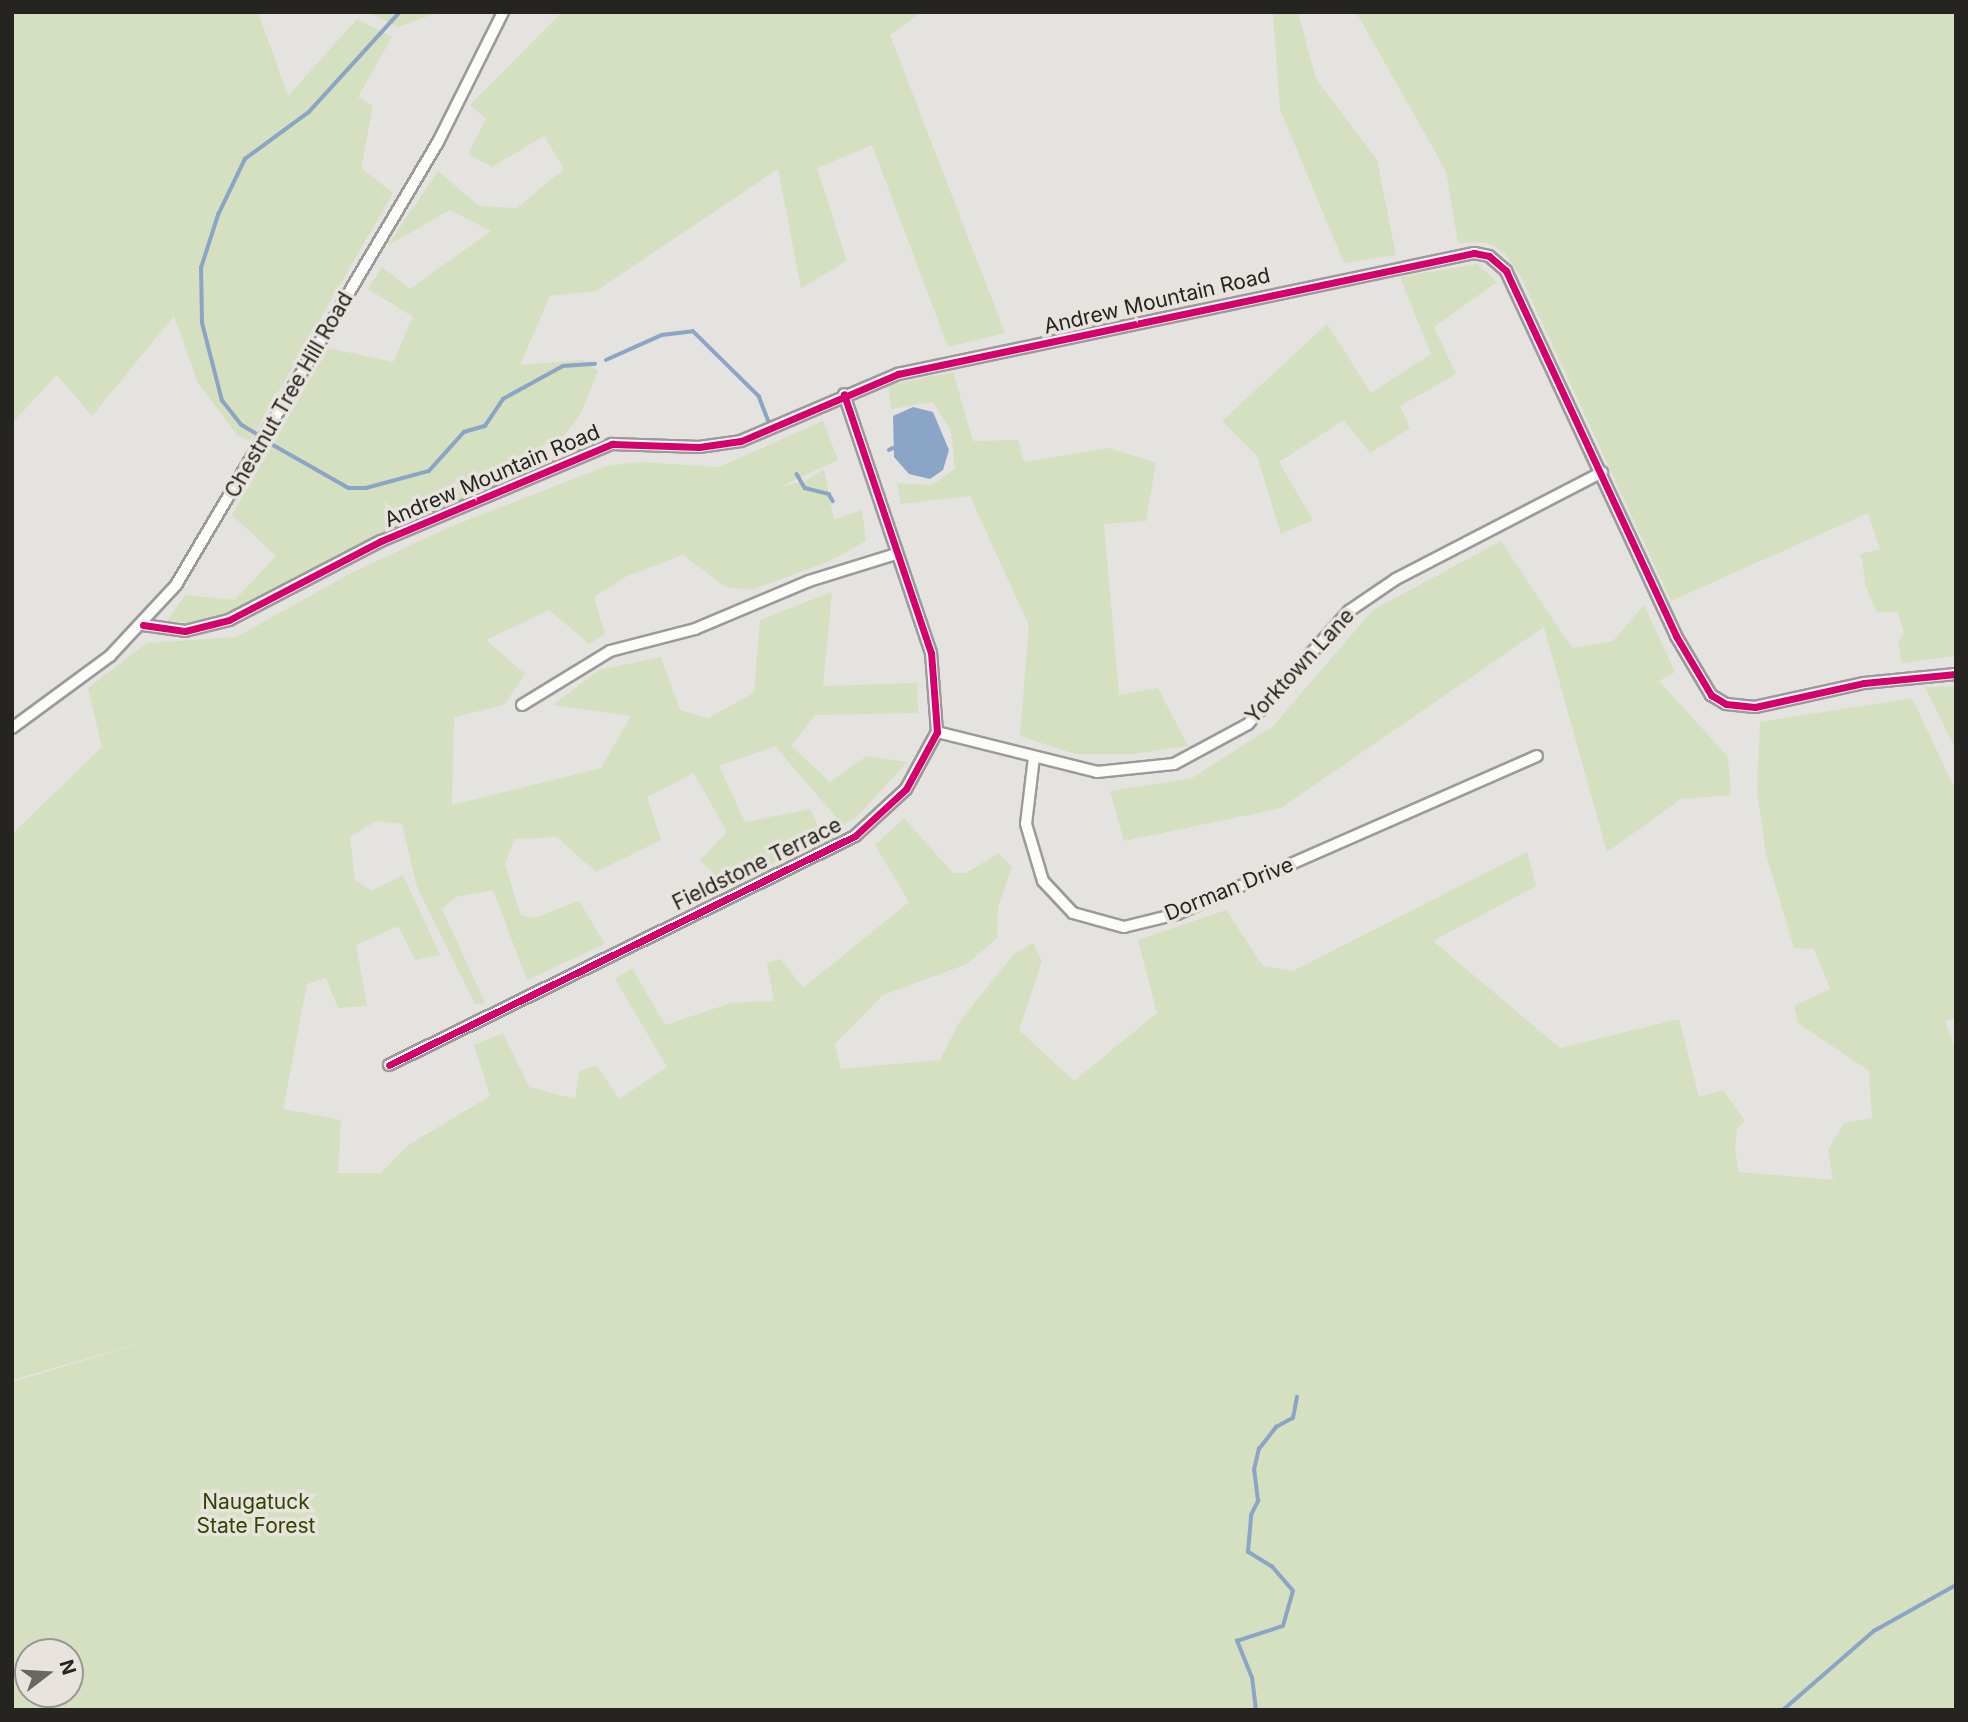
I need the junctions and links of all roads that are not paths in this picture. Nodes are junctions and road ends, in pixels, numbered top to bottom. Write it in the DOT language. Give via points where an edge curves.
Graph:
graph roads {
  1 [pos="503,12"];
  2 [pos="844,394"];
  3 [pos="1602,472"];
  4 [pos="896,554"];
  5 [pos="143,625"];
  6 [pos="1956,674"];
  7 [pos="522,705"];
  8 [pos="12,728"];
  9 [pos="937,732"];
  10 [pos="1537,755"];
  11 [pos="1034,757"];
  12 [pos="389,1065"];
  1 -- 5 [label="street, Chestnut Tree Hill Road" via="424,166 188,566"];
  2 -- 3 [label="street, Andrew Mountain Road" via="910,371 1301,286 1481,254 1506,271"];
  2 -- 4 [label="street"];
  2 -- 5 [label="street, Andrew Mountain Road" via="741,441 699,447 629,442 601,447 517,488 381,541 229,620 185,631"];
  3 -- 6 [label="street, Andrew Mountain Road" via="1681,647 1703,686 1718,700 1755,707 1864,683"];
  3 -- 11 [label="street, Yorktown Lane" via="1396,579 1349,611 1248,724 1174,764 1097,772"];
  4 -- 7 [label="street" via="809,581 695,629 610,651"];
  4 -- 9 [label="street" via="931,653"];
  5 -- 8 [label="street, Chestnut Tree Hill Road"];
  9 -- 11 [label="street, Yorktown Lane"];
  9 -- 12 [label="street, Fieldstone Terrace" via="906,789 855,836"];
  10 -- 11 [label="street, Dorman Drive" via="1177,914 1124,927 1073,913 1043,881 1026,824"];
}
